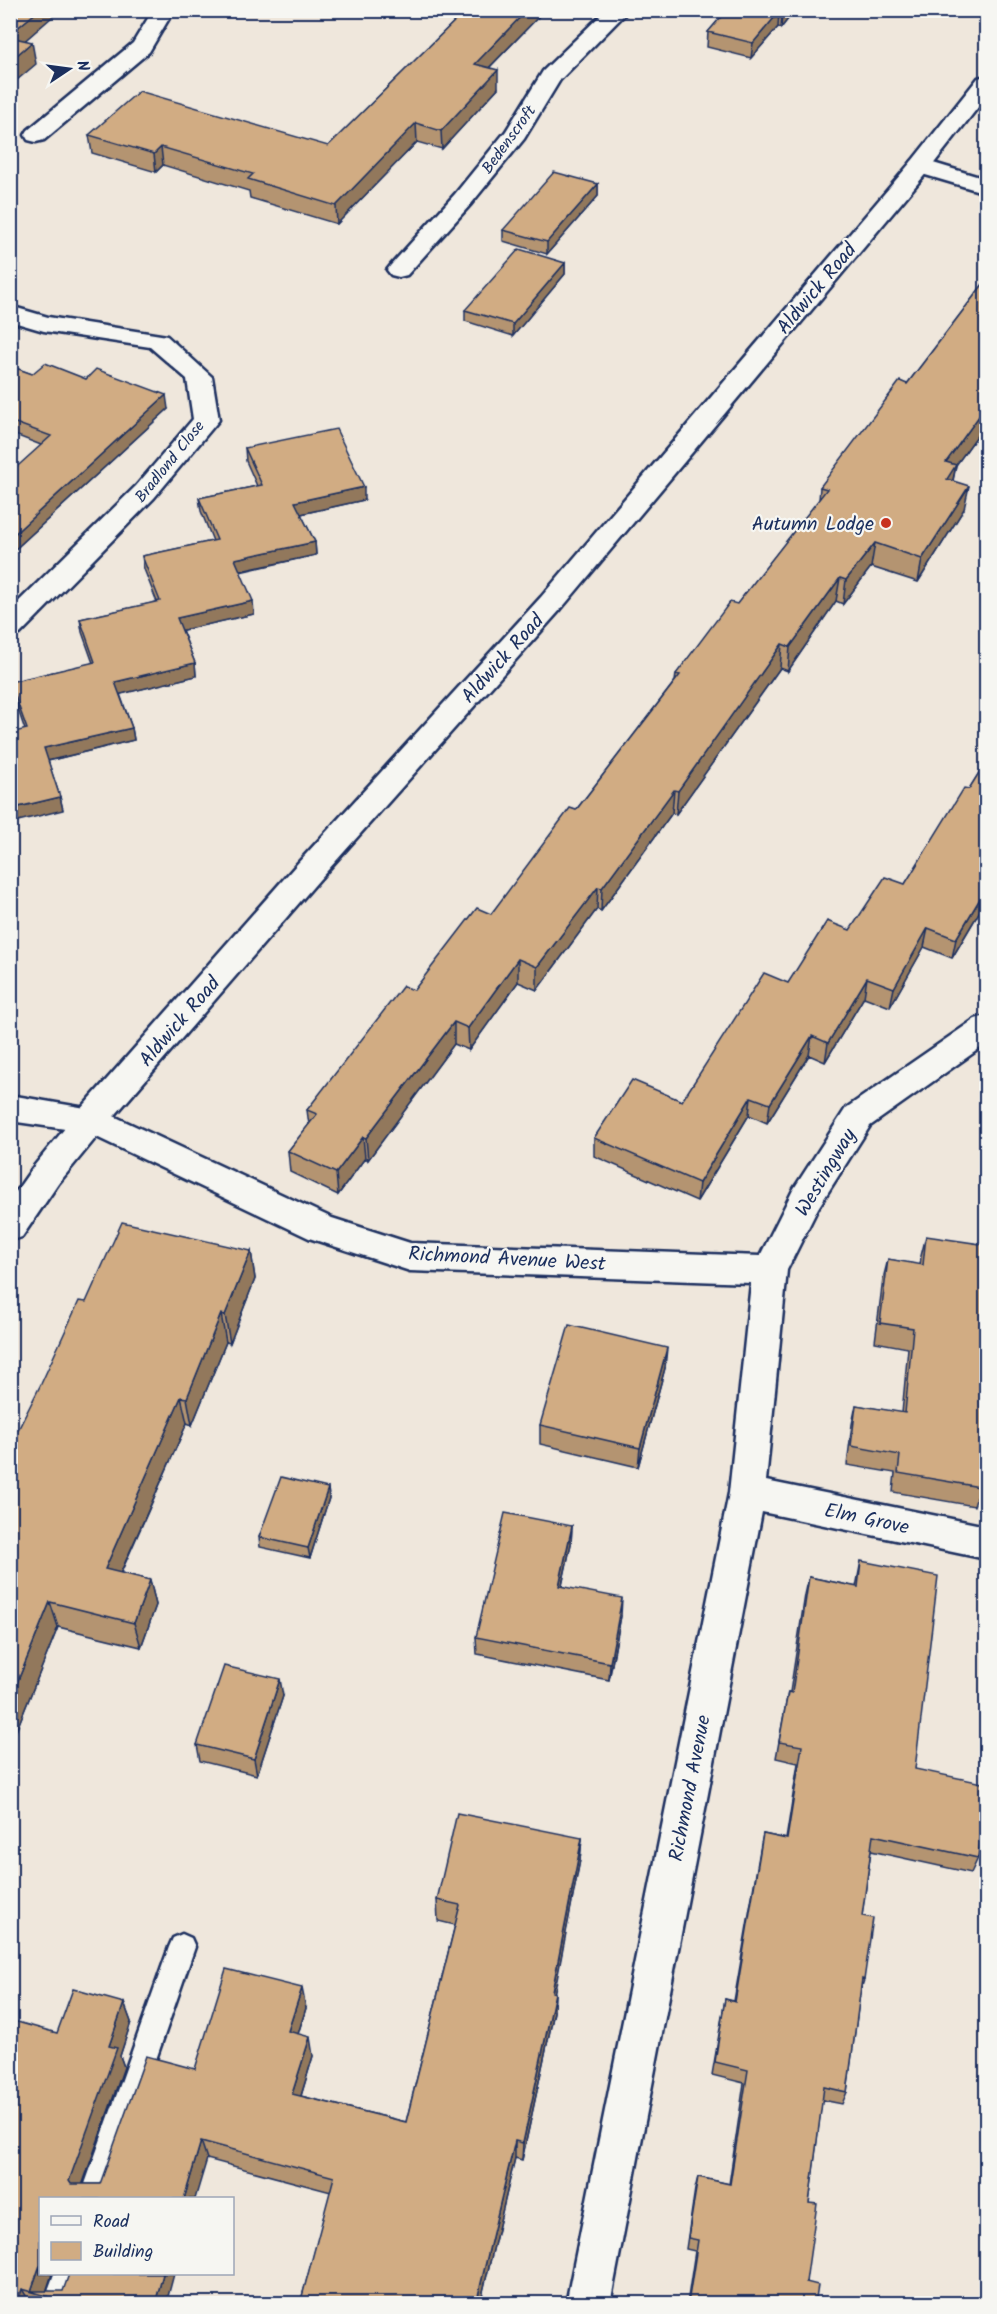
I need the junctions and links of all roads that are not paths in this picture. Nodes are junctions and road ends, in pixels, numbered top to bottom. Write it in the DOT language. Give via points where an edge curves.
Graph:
graph roads {
  1 [pos="164,10"];
  2 [pos="619,10"];
  3 [pos="987,83"];
  4 [pos="36,135"];
  5 [pos="920,166"];
  6 [pos="987,186"];
  7 [pos="399,270"];
  8 [pos="10,313"];
  9 [pos="10,627"];
  10 [pos="987,1028"];
  11 [pos="10,1108"];
  12 [pos="91,1120"];
  13 [pos="10,1227"];
  14 [pos="770,1270"];
  15 [pos="747,1493"];
  16 [pos="987,1543"];
  17 [pos="182,1947"];
  18 [pos="95,2197"];
  19 [pos="68,2275"];
  20 [pos="57,2304"];
  21 [pos="588,2304"];
  1 -- 4 [label="street" via="141,47"];
  2 -- 7 [label="street, Bedenscroft" via="551,76 516,134"];
  3 -- 5 [label="street, Aldwick Road"];
  5 -- 6 [label="street"];
  5 -- 12 [label="street, Aldwick Road" via="551,603"];
  8 -- 9 [label="street, Bradlond Close" via="44,324 158,341 199,377 206,420 145,492"];
  10 -- 14 [label="street, Westingway" via="858,1117 805,1200"];
  11 -- 12 [label="street, Richmond Avenue West"];
  12 -- 13 [label="street, Aldwick Road"];
  12 -- 14 [label="street, Richmond Avenue West" via="321,1228 410,1257"];
  14 -- 15 [label="street, Richmond Avenue"];
  15 -- 16 [label="street, Elm Grove"];
  15 -- 21 [label="street, Richmond Avenue"];
  17 -- 18 [label="lane"];
  19 -- 20 [label="lane"];
}
